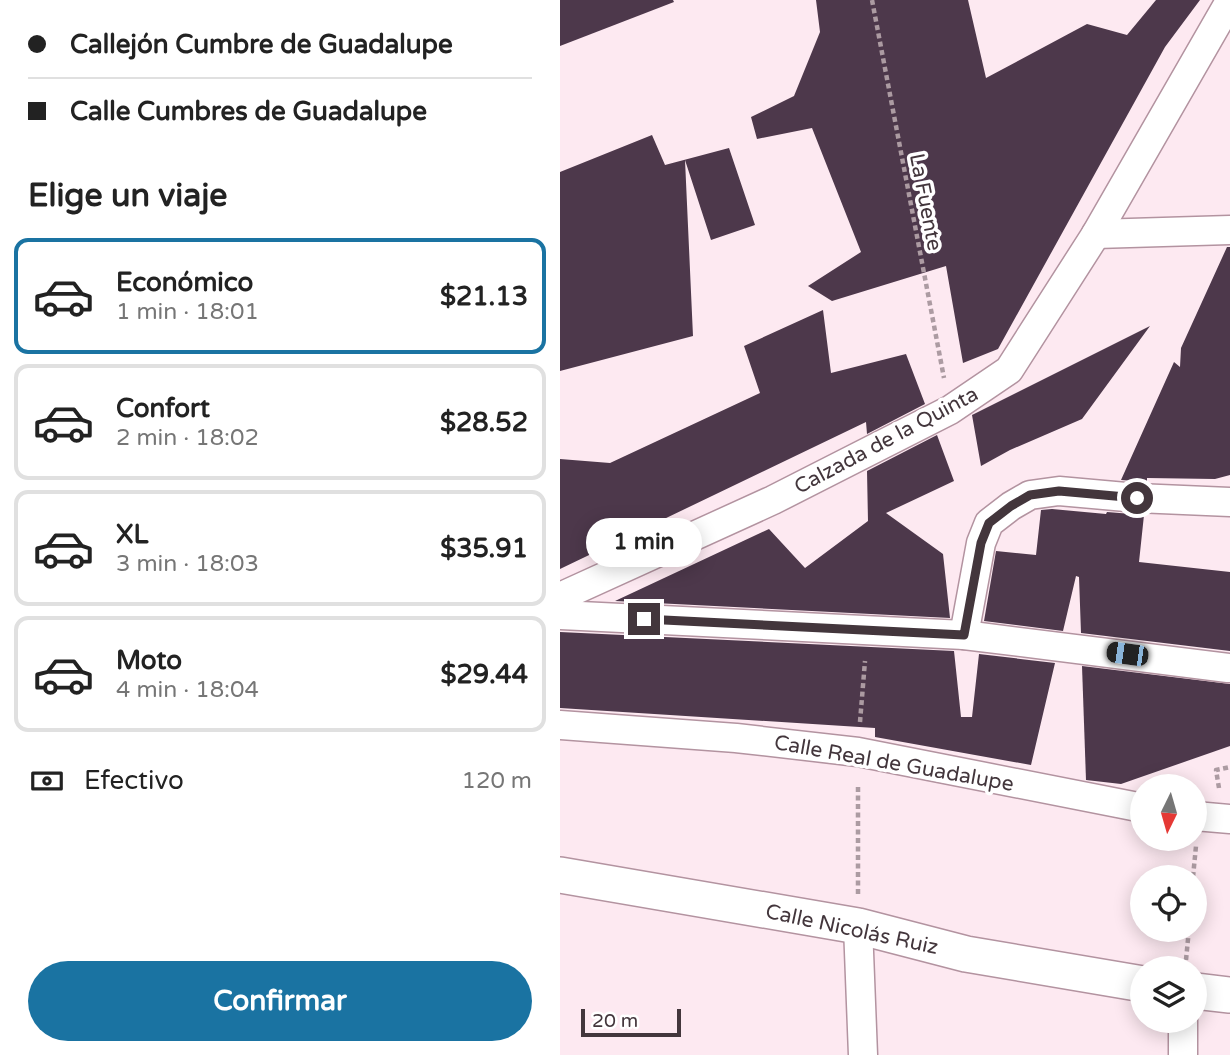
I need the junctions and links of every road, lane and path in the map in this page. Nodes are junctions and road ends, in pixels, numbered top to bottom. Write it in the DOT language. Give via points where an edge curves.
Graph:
graph roads {
  1 [pos="872,0"];
  2 [pos="1230,1"];
  3 [pos="1230,230"];
  4 [pos="1096,234"];
  5 [pos="950,410"];
  6 [pos="1230,502"];
  7 [pos="560,597"];
  8 [pos="560,615"];
  9 [pos="867,629"];
  10 [pos="964,635"];
  11 [pos="1228,668"];
  12 [pos="560,725"];
  13 [pos="858,752"];
  14 [pos="1130,805"];
  15 [pos="1208,817"];
  16 [pos="1230,819"];
  17 [pos="560,875"];
  18 [pos="858,926"];
  19 [pos="1130,983"];
  20 [pos="1207,992"];
  21 [pos="1230,995"];
  22 [pos="1183,1033"];
  23 [pos="863,1055"];
  24 [pos="1183,1055"];
  1 -- 5 [label="path, La Fuente"];
  2 -- 4 [label="street, Calzada de la Quinta"];
  3 -- 4 [label="street"];
  4 -- 5 [label="street, Calzada de la Quinta" via="1009,370"];
  5 -- 7 [label="street, Calzada de la Quinta" via="773,500"];
  6 -- 10 [label="street" via="1059,491 1030,495 989,523"];
  8 -- 9 [label="street"];
  9 -- 10 [label="street"];
  9 -- 13 [label="path"];
  10 -- 11 [label="street"];
  12 -- 13 [label="street, Calle Real de Guadalupe"];
  13 -- 14 [label="street, Calle Real de Guadalupe"];
  13 -- 18 [label="path"];
  15 -- 16 [label="street"];
  17 -- 18 [label="street, Calle Nicolás Ruiz"];
  18 -- 19 [label="street, Calle Nicolás Ruiz" via="966,954"];
  18 -- 23 [label="street"];
  20 -- 21 [label="street"];
  22 -- 24 [label="street"];
}
